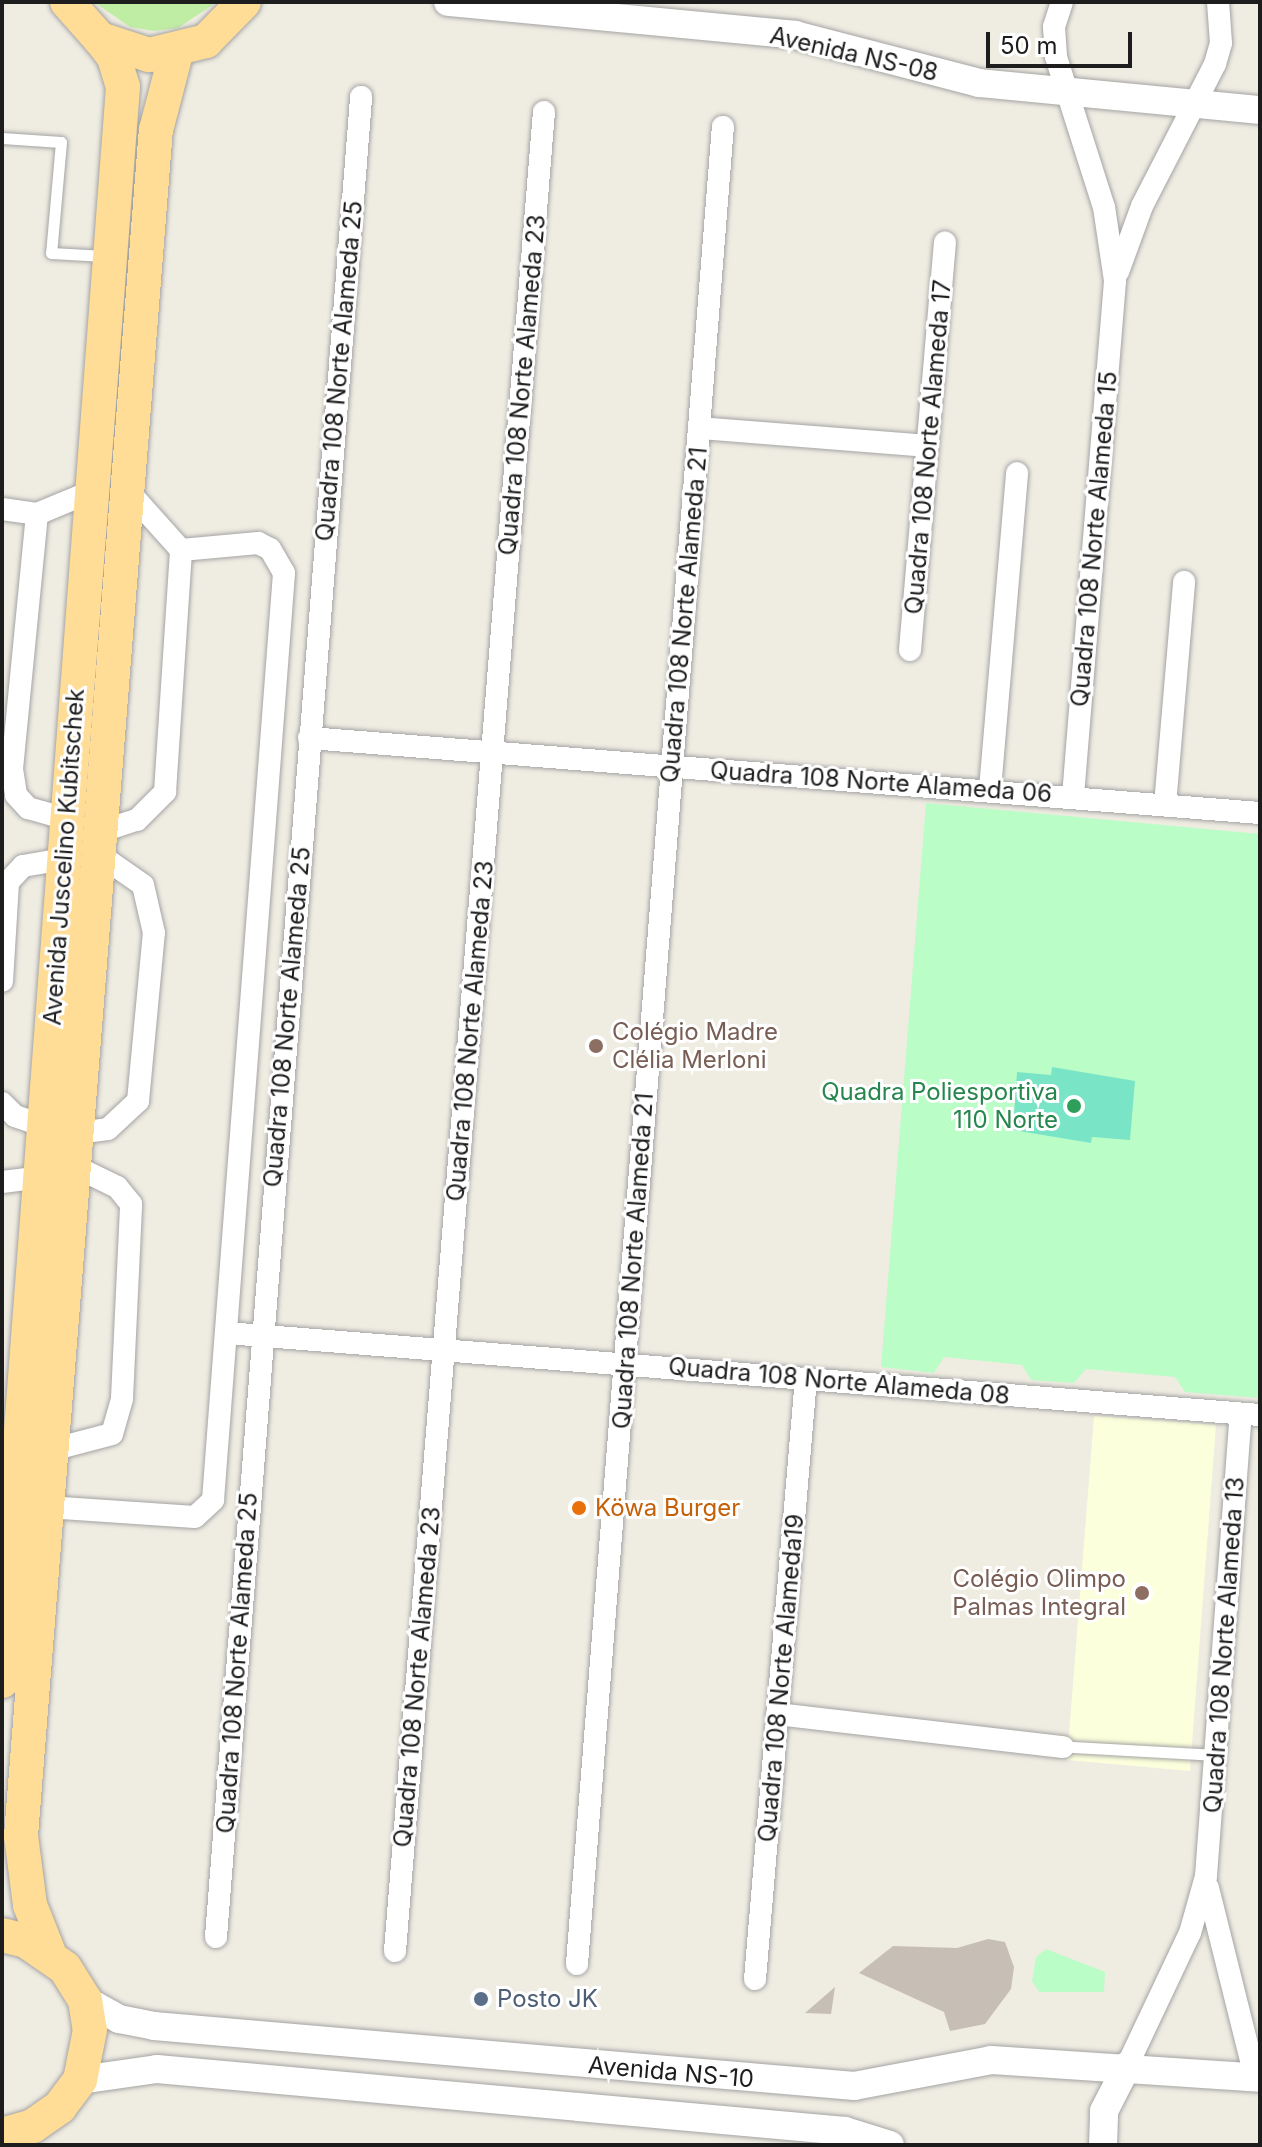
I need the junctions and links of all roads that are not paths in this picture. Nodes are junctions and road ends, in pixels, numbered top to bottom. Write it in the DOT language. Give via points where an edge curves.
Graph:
graph roads {
  1 [pos="67,2"];
  2 [pos="244,2"];
  3 [pos="448,2"];
  4 [pos="1062,2"];
  5 [pos="1218,2"];
  6 [pos="100,39"];
  7 [pos="176,53"];
  8 [pos="1064,88"];
  9 [pos="361,97"];
  10 [pos="1192,102"];
  11 [pos="1260,110"];
  12 [pos="544,112"];
  13 [pos="723,127"];
  14 [pos="2,138"];
  15 [pos="945,243"];
  16 [pos="109,256"];
  17 [pos="1115,281"];
  18 [pos="699,428"];
  19 [pos="927,446"];
  20 [pos="1017,473"];
  21 [pos="128,491"];
  22 [pos="90,492"];
  23 [pos="2,509"];
  24 [pos="37,514"];
  25 [pos="181,550"];
  26 [pos="284,573"];
  27 [pos="323,575"];
  28 [pos="1184,582"];
  29 [pos="910,650"];
  30 [pos="309,738"];
  31 [pos="492,751"];
  32 [pos="672,766"];
  33 [pos="990,789"];
  34 [pos="1073,796"];
  35 [pos="1165,805"];
  36 [pos="1260,813"];
  37 [pos="67,819"];
  38 [pos="98,843"];
  39 [pos="64,859"];
  40 [pos="2,981"];
  41 [pos="2,1103"];
  42 [pos="65,1142"];
  43 [pos="40,1177"];
  44 [pos="2,1182"];
  45 [pos="227,1333"];
  46 [pos="262,1335"];
  47 [pos="444,1350"];
  48 [pos="625,1363"];
  49 [pos="806,1378"];
  50 [pos="1251,1414"];
  51 [pos="11,1433"];
  52 [pos="51,1450"];
  53 [pos="47,1507"];
  54 [pos="2,1681"];
  55 [pos="777,1714"];
  56 [pos="1068,1747"];
  57 [pos="1217,1755"];
  58 [pos="1206,1876"];
  59 [pos="2,1935"];
  60 [pos="216,1937"];
  61 [pos="395,1951"];
  62 [pos="49,1953"];
  63 [pos="577,1964"];
  64 [pos="755,1979"];
  65 [pos="85,2000"];
  66 [pos="1127,2066"];
  67 [pos="80,2080"];
  68 [pos="1258,2082"];
  69 [pos="19,2135"];
  70 [pos="890,2145"];
  71 [pos="1103,2145"];
  1 -- 6 [label="main road, Avenida Juscelino Kubitschek"];
  2 -- 7 [label="main road" via="206,41"];
  3 -- 8 [label="street, Avenida NS-08" via="795,35 979,83"];
  4 -- 8 [label="street" via="1054,27"];
  5 -- 10 [label="street" via="1221,43"];
  6 -- 7 [label="main road" via="149,55"];
  6 -- 16 [label="main road, Avenida Juscelino Kubitschek" via="114,57 123,87"];
  7 -- 21 [label="main road, Avenida Juscelino Kubitschek" via="156,130"];
  8 -- 10 [label="street, Avenida NS-08"];
  8 -- 17 [label="street" via="1104,207"];
  9 -- 27 [label="street, Quadra 108 Norte Alameda 25"];
  10 -- 11 [label="street, Avenida NS-08"];
  10 -- 17 [label="street"];
  12 -- 31 [label="street, Quadra 108 Norte Alameda 23"];
  13 -- 18 [label="street, Quadra 108 Norte Alameda 21"];
  14 -- 16 [label="lane" via="61,142 51,253"];
  15 -- 19 [label="street, Quadra 108 Norte Alameda 17"];
  16 -- 22 [label="main road, Avenida Juscelino Kubitschek"];
  17 -- 34 [label="street, Quadra 108 Norte Alameda 15"];
  18 -- 19 [label="street"];
  18 -- 32 [label="street, Quadra 108 Norte Alameda 21"];
  19 -- 29 [label="street, Quadra 108 Norte Alameda 17"];
  20 -- 33 [label="street"];
  21 -- 25 [label="street"];
  21 -- 38 [label="main road, Avenida Juscelino Kubitschek"];
  22 -- 24 [label="street"];
  22 -- 37 [label="main road, Avenida Juscelino Kubitschek"];
  23 -- 24 [label="street"];
  24 -- 37 [label="street" via="12,769 16,795 28,808"];
  25 -- 26 [label="street" via="258,543 270,549"];
  25 -- 38 [label="street" via="165,792 137,820"];
  26 -- 27 [label="street"];
  26 -- 45 [label="street"];
  27 -- 30 [label="street, Quadra 108 Norte Alameda 25"];
  28 -- 35 [label="street"];
  30 -- 31 [label="street, Quadra 108 Norte Alameda 06"];
  30 -- 46 [label="street, Quadra 108 Norte Alameda 25"];
  31 -- 32 [label="street, Quadra 108 Norte Alameda 06"];
  31 -- 47 [label="street, Quadra 108 Norte Alameda 23"];
  32 -- 33 [label="street, Quadra 108 Norte Alameda 06"];
  32 -- 48 [label="street, Quadra 108 Norte Alameda 21"];
  33 -- 34 [label="street, Quadra 108 Norte Alameda 06"];
  34 -- 35 [label="street, Quadra 108 Norte Alameda 06"];
  35 -- 36 [label="street, Quadra 108 Norte Alameda 06"];
  37 -- 39 [label="main road, Avenida Juscelino Kubitschek"];
  38 -- 42 [label="main road, Avenida Juscelino Kubitschek"];
  38 -- 42 [label="street" via="143,885 154,933 138,1101 108,1129"];
  39 -- 40 [label="street" via="23,866 8,882"];
  39 -- 42 [label="main road, Avenida Juscelino Kubitschek"];
  41 -- 42 [label="street" via="15,1116"];
  42 -- 43 [label="main road, Avenida Juscelino Kubitschek"];
  42 -- 52 [label="main road, Avenida Juscelino Kubitschek"];
  42 -- 52 [label="street" via="131,1204 122,1398 112,1434"];
  43 -- 44 [label="street"];
  43 -- 51 [label="main road, Avenida Juscelino Kubitschek"];
  45 -- 46 [label="street, Quadra 108 Norte Alameda 08"];
  45 -- 53 [label="street" via="208,1508 181,1517"];
  46 -- 47 [label="street, Quadra 108 Norte Alameda 08"];
  46 -- 60 [label="street, Quadra 108 Norte Alameda 25"];
  47 -- 48 [label="street, Quadra 108 Norte Alameda 08"];
  47 -- 61 [label="street, Quadra 108 Norte Alameda 23"];
  48 -- 49 [label="street, Quadra 108 Norte Alameda 08"];
  48 -- 63 [label="street, Quadra 108 Norte Alameda 21"];
  49 -- 50 [label="street, Quadra 108 Norte Alameda 08"];
  49 -- 55 [label="street, Quadra 108 Norte Alameda19"];
  50 -- 57 [label="street, Quadra 108 Norte Alameda 13"];
  51 -- 54 [label="main road, Avenida Juscelino Kubitschek"];
  52 -- 53 [label="main road, Avenida Juscelino Kubitschek"];
  53 -- 62 [label="main road, Avenida Juscelino Kubitschek" via="21,1836 30,1905"];
  55 -- 56 [label="street"];
  55 -- 64 [label="street, Quadra 108 Norte Alameda19"];
  56 -- 57 [label="lane"];
  57 -- 58 [label="street, Quadra 108 Norte Alameda 13"];
  58 -- 66 [label="street" via="1190,1933"];
  58 -- 68 [label="street" via="1215,1934"];
  59 -- 62 [label="main road"];
  62 -- 65 [label="main road, Avenida Juscelino Kubitschek"];
  65 -- 66 [label="street, Avenida NS-10" via="119,2019 154,2026 854,2086 991,2060"];
  65 -- 67 [label="main road" via="90,2030"];
  66 -- 68 [label="street, Avenida NS-10"];
  66 -- 71 [label="street" via="1104,2111"];
  67 -- 69 [label="main road" via="60,2107"];
  67 -- 70 [label="street, Avenida NS-10" via="157,2069 845,2131"];
}
